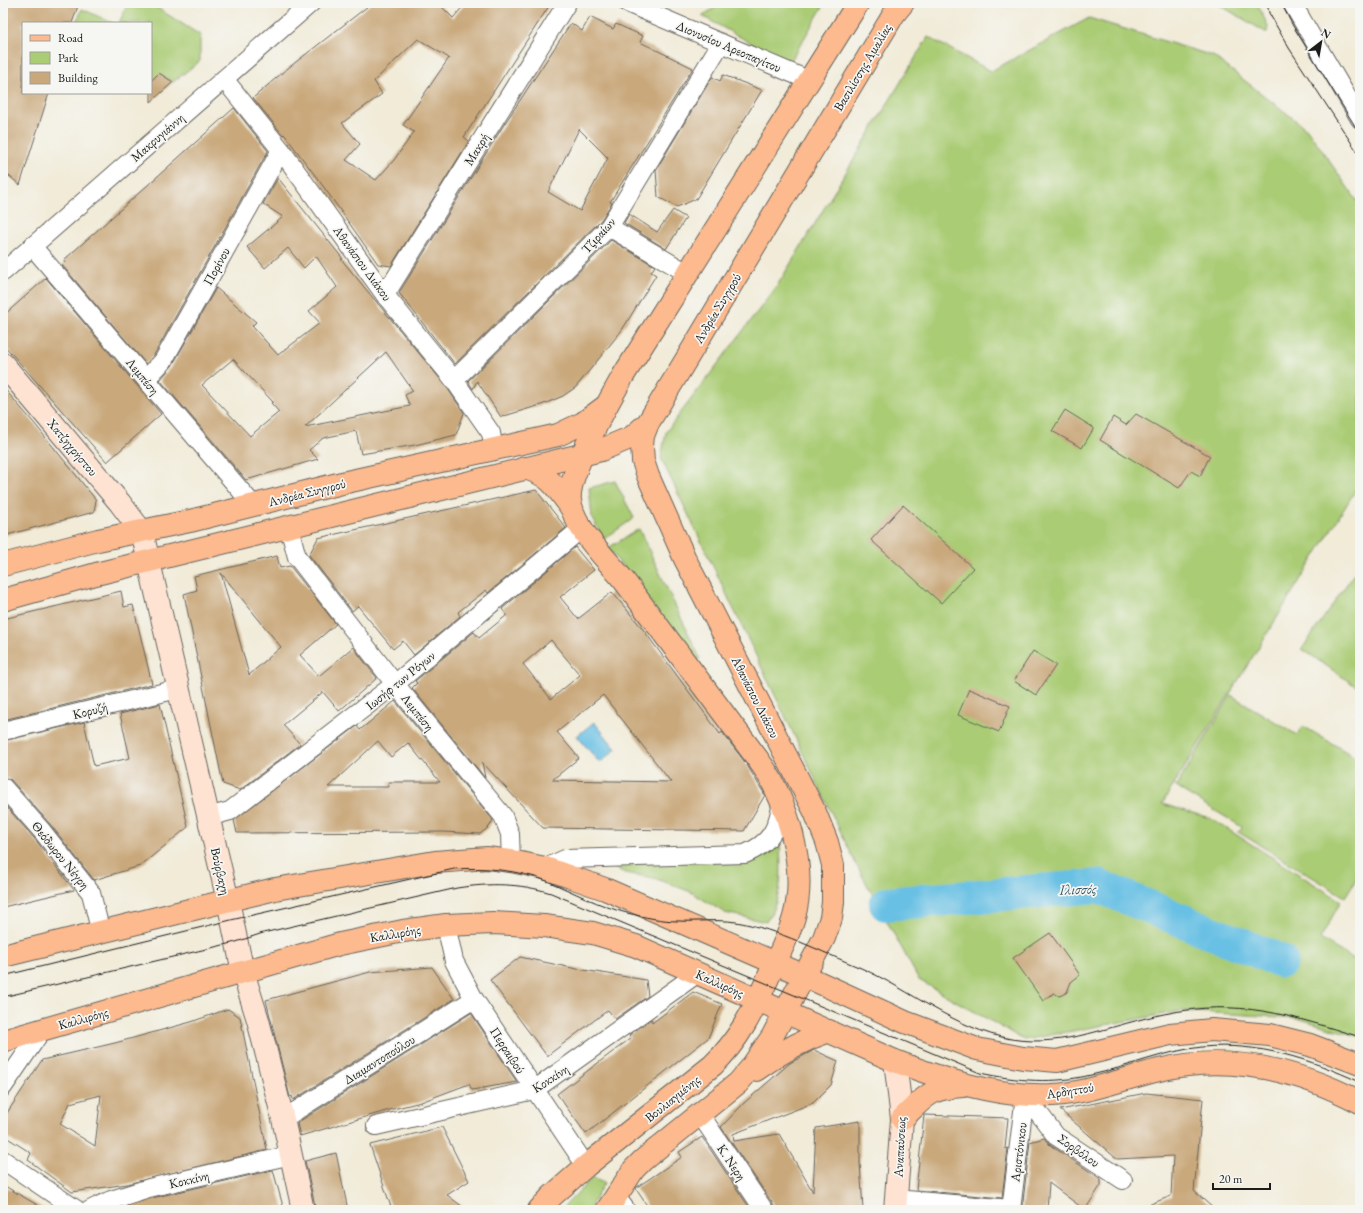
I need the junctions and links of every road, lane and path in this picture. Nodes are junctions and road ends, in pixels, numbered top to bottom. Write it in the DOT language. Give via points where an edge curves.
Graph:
graph roads {
  1 [pos="311,3"];
  2 [pos="566,3"];
  3 [pos="627,3"];
  4 [pos="858,3"];
  5 [pos="903,3"];
  6 [pos="1292,3"];
  7 [pos="721,43"];
  8 [pos="224,79"];
  9 [pos="808,80"];
  10 [pos="1360,119"];
  11 [pos="823,131"];
  12 [pos="281,150"];
  13 [pos="608,227"];
  14 [pos="32,246"];
  15 [pos="3,272"];
  16 [pos="687,273"];
  17 [pos="386,295"];
  18 [pos="3,364"];
  19 [pos="146,379"];
  20 [pos="454,380"];
  21 [pos="606,406"];
  22 [pos="648,422"];
  23 [pos="494,450"];
  24 [pos="584,454"];
  25 [pos="524,468"];
  26 [pos="254,506"];
  27 [pos="577,519"];
  28 [pos="289,527"];
  29 [pos="142,532"];
  30 [pos="148,562"];
  31 [pos="3,565"];
  32 [pos="3,600"];
  33 [pos="395,684"];
  34 [pos="178,689"];
  35 [pos="3,731"];
  36 [pos="3,787"];
  37 [pos="782,803"];
  38 [pos="208,817"];
  39 [pos="511,861"];
  40 [pos="545,868"];
  41 [pos="228,901"];
  42 [pos="446,925"];
  43 [pos="101,933"];
  44 [pos="3,956"];
  45 [pos="775,962"];
  46 [pos="243,972"];
  47 [pos="698,973"];
  48 [pos="805,976"];
  49 [pos="474,998"];
  50 [pos="758,1000"];
  51 [pos="786,1012"];
  52 [pos="42,1030"];
  53 [pos="829,1031"];
  54 [pos="3,1041"];
  55 [pos="895,1061"];
  56 [pos="1360,1064"];
  57 [pos="738,1083"];
  58 [pos="967,1085"];
  59 [pos="3,1087"];
  60 [pos="534,1090"];
  61 [pos="1025,1095"];
  62 [pos="1360,1102"];
  63 [pos="700,1114"];
  64 [pos="283,1119"];
  65 [pos="902,1119"];
  66 [pos="376,1126"];
  67 [pos="291,1155"];
  68 [pos="3,1160"];
  69 [pos="586,1166"];
  70 [pos="1123,1180"];
  71 [pos="616,1205"];
  72 [pos="895,1205"];
  73 [pos="77,1210"];
  74 [pos="90,1210"];
  75 [pos="303,1210"];
  76 [pos="539,1210"];
  77 [pos="764,1210"];
  78 [pos="1011,1210"];
  1 -- 8 [label="street, Μακρυγιάννη"];
  2 -- 17 [label="street, Μακρή"];
  3 -- 7 [label="street, Διονυσίου Αρεοπαγίτου"];
  4 -- 9 [label="main road"];
  5 -- 11 [label="main road, Βασιλίσσης Αμαλίας"];
  6 -- 10 [label="street"];
  7 -- 9 [label="street, Διονυσίου Αρεοπαγίτου"];
  7 -- 13 [label="street, Τζιραίων"];
  8 -- 12 [label="street, Αθανάσιου Διάκου"];
  8 -- 14 [label="street, Μακρυγιάννη"];
  9 -- 16 [label="main road, Ανδρέα Συγγρού"];
  11 -- 22 [label="main road, Ανδρέα Συγγρού"];
  12 -- 17 [label="street, Αθανάσιου Διάκου"];
  12 -- 19 [label="street, Πορίνου" via="163,361"];
  13 -- 16 [label="street"];
  13 -- 20 [label="street, Τζιραίων"];
  14 -- 15 [label="street, Μακρυγιάννη"];
  14 -- 19 [label="street, Λεμπέση"];
  16 -- 21 [label="main road, Ανδρέα Συγγρού"];
  17 -- 20 [label="street, Αθανάσιου Διάκου"];
  18 -- 29 [label="street, Χατζηχρήστου"];
  19 -- 26 [label="street, Λεμπέση"];
  20 -- 23 [label="street, Αθανάσιου Διάκου" via="491,433"];
  21 -- 23 [label="main road, Ανδρέα Συγγρού" via="583,423 558,435"];
  21 -- 24 [label="main road, Ανδρέα Συγγρού"];
  22 -- 24 [label="main road, Ανδρέα Συγγρού" via="632,437 618,444"];
  22 -- 48 [label="main road, Αθανάσιου Διάκου" via="642,446 648,476 685,559 816,812 827,842 833,865 831,918"];
  23 -- 26 [label="main road, Ανδρέα Συγγρού" via="342,483"];
  24 -- 25 [label="main road, Ανδρέα Συγγρού"];
  24 -- 27 [label="main road" via="570,490"];
  25 -- 27 [label="main road" via="549,479"];
  25 -- 28 [label="main road, Ανδρέα Συγγρού"];
  26 -- 29 [label="main road, Ανδρέα Συγγρού"];
  27 -- 33 [label="street, Ιωσήφ των Ρόγων"];
  27 -- 37 [label="main road" via="768,772"];
  28 -- 30 [label="main road, Ανδρέα Συγγρού"];
  28 -- 33 [label="street, Λεμπέση" via="297,557"];
  29 -- 30 [label="street, Βούρβαχη"];
  29 -- 31 [label="main road, Ανδρέα Συγγρού" via="98,540"];
  30 -- 32 [label="main road, Ανδρέα Συγγρού"];
  30 -- 34 [label="street, Βούρβαχη"];
  33 -- 38 [label="street, Ιωσήφ των Ρόγων" via="230,811"];
  33 -- 39 [label="street, Λεμπέση" via="503,816 510,834"];
  34 -- 35 [label="street, Κορυζή"];
  34 -- 38 [label="street, Βούρβαχη"];
  36 -- 43 [label="street, Θεόδωρου Νέγρη" via="91,893"];
  37 -- 40 [label="street" via="778,824 773,833 757,849 745,854 565,859"];
  37 -- 45 [label="main road" via="795,850 799,890 794,916"];
  38 -- 41 [label="street, Βούρβαχη"];
  39 -- 40 [label="main road"];
  39 -- 41 [label="main road" via="487,858 435,862 275,889"];
  40 -- 45 [label="main road" via="606,889"];
  41 -- 43 [label="main road"];
  41 -- 46 [label="street, Βούρβαχη"];
  42 -- 46 [label="main road, Καλλιρόης" via="340,944"];
  42 -- 47 [label="main road, Καλλιρόης" via="494,922 593,933 636,946"];
  42 -- 49 [label="street, Περραιβού" via="454,961"];
  43 -- 44 [label="main road"];
  45 -- 48 [label="main road"];
  45 -- 50 [label="main road, Βουλιαγμένης"];
  46 -- 52 [label="main road, Καλλιρόης"];
  46 -- 64 [label="street, Βούρβαχη"];
  47 -- 50 [label="main road, Καλλιρόης"];
  47 -- 60 [label="street, Κοκκίνη"];
  48 -- 51 [label="main road"];
  48 -- 56 [label="main road" via="934,1034 977,1049 1023,1058 1057,1061 1170,1034 1212,1030 1270,1036 1310,1045"];
  49 -- 60 [label="street, Περραιβού"];
  49 -- 64 [label="street, Διαμαντοπούλου"];
  50 -- 51 [label="main road, Καλλιρόης"];
  50 -- 69 [label="main road, Βουλιαγμένης" via="739,1036 713,1065"];
  51 -- 53 [label="main road, Αρδηττού"];
  51 -- 57 [label="main road" via="762,1053"];
  52 -- 54 [label="main road, Καλλιρόης"];
  52 -- 59 [label="street"];
  53 -- 55 [label="main road, Αρδηττού"];
  53 -- 57 [label="main road" via="806,1038 777,1054"];
  55 -- 58 [label="main road, Αρδηττού"];
  55 -- 65 [label="street, Αναπαύσεως"];
  57 -- 63 [label="main road"];
  58 -- 61 [label="main road, Αρδηττού"];
  58 -- 65 [label="main road" via="944,1087 927,1094"];
  60 -- 66 [label="street, Κοκκίνη"];
  60 -- 69 [label="street, Περραιβού"];
  61 -- 62 [label="main road, Αρδηττού" via="1066,1094 1182,1065 1219,1063 1268,1067 1308,1079"];
  61 -- 70 [label="street, Σορβόλου" via="1056,1136"];
  61 -- 78 [label="street, Αριστόνικου"];
  63 -- 71 [label="main road" via="634,1169"];
  63 -- 77 [label="street, Κ. Νερη"];
  64 -- 67 [label="street, Βούρβαχη"];
  65 -- 72 [label="street, Αναπαύσεως"];
  67 -- 74 [label="street, Κοκκίνη" via="149,1188 111,1200"];
  67 -- 75 [label="street, Βούρβαχη"];
  68 -- 73 [label="street"];
  69 -- 76 [label="main road, Βουλιαγμένης"];
  72 -- 78 [label="street"];
}
